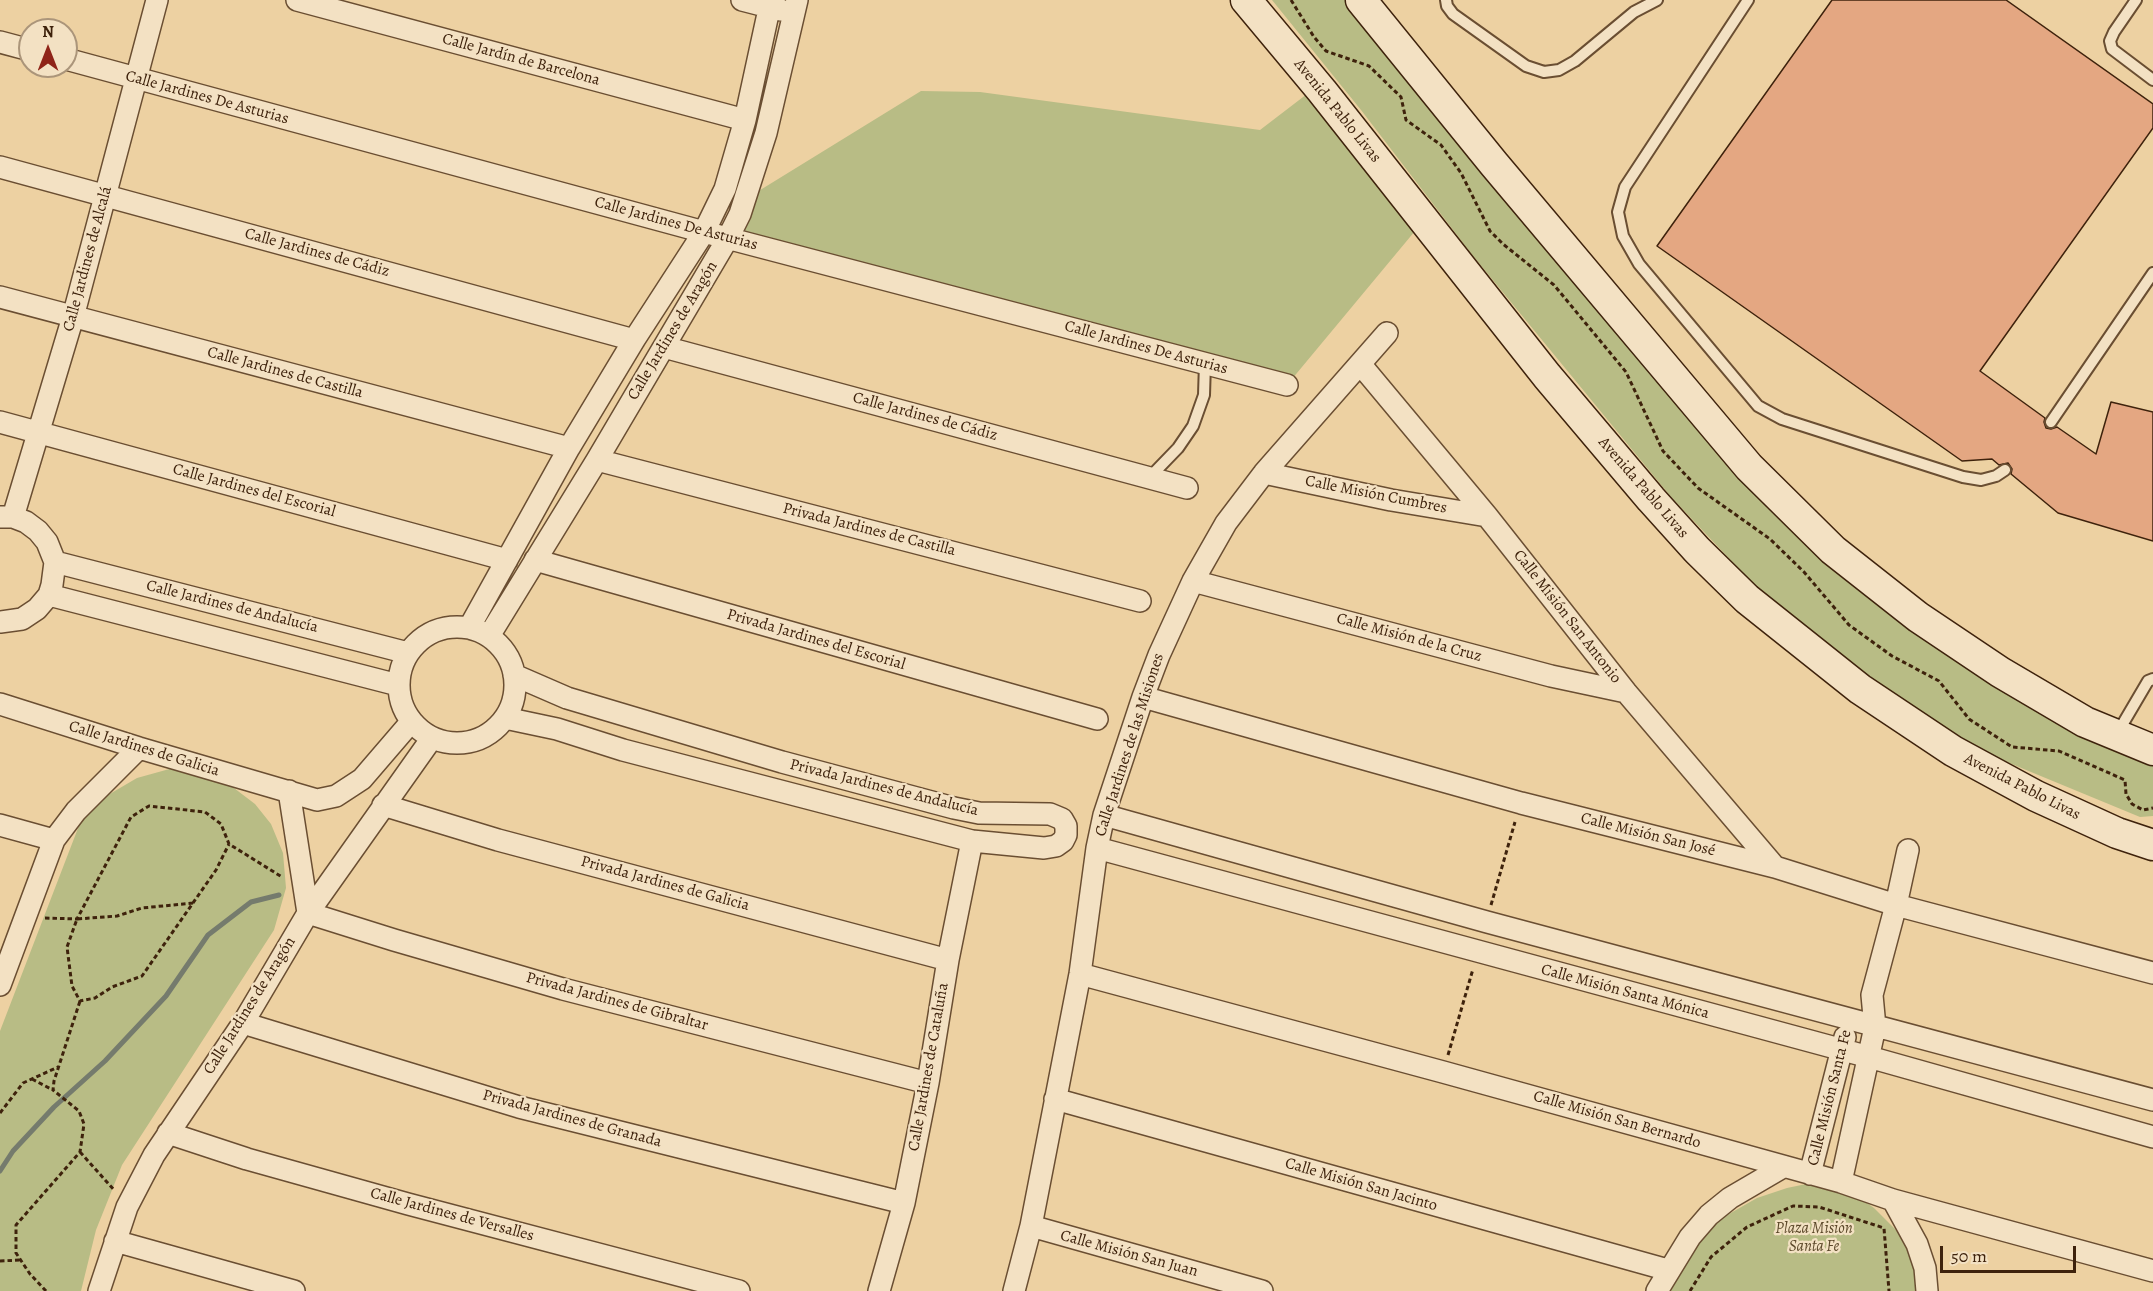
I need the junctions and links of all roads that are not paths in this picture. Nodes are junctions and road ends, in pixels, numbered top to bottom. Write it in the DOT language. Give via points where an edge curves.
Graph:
graph roads {
  1 [pos="157,0"];
  2 [pos="297,0"];
  3 [pos="742,0"];
  4 [pos="1246,0"];
  5 [pos="1361,0"];
  6 [pos="1446,0"];
  7 [pos="1657,0"];
  8 [pos="1748,0"];
  9 [pos="2136,0"];
  10 [pos="770,4"];
  11 [pos="795,6"];
  12 [pos="0,42"];
  13 [pos="18,47"];
  14 [pos="78,63"];
  15 [pos="137,79"];
  16 [pos="2153,80"];
  17 [pos="745,120"];
  18 [pos="0,167"];
  19 [pos="106,195"];
  20 [pos="704,232"];
  21 [pos="728,238"];
  22 [pos="2153,273"];
  23 [pos="0,297"];
  24 [pos="72,317"];
  25 [pos="1387,333"];
  26 [pos="634,340"];
  27 [pos="663,346"];
  28 [pos="1205,363"];
  29 [pos="1361,365"];
  30 [pos="1287,385"];
  31 [pos="0,422"];
  32 [pos="2051,422"];
  33 [pos="38,432"];
  34 [pos="569,448"];
  35 [pos="597,460"];
  36 [pos="2005,470"];
  37 [pos="1264,473"];
  38 [pos="1148,478"];
  39 [pos="1187,488"];
  40 [pos="1487,516"];
  41 [pos="7,517"];
  42 [pos="507,560"];
  43 [pos="535,560"];
  44 [pos="55,562"];
  45 [pos="1193,581"];
  46 [pos="49,595"];
  47 [pos="1140,600"];
  48 [pos="0,622"];
  49 [pos="469,628"];
  50 [pos="489,636"];
  51 [pos="408,653"];
  52 [pos="514,675"];
  53 [pos="2153,679"];
  54 [pos="398,685"];
  55 [pos="1626,692"];
  56 [pos="1143,697"];
  57 [pos="0,704"];
  58 [pos="505,718"];
  59 [pos="1098,719"];
  60 [pos="411,722"];
  61 [pos="2116,735"];
  62 [pos="432,738"];
  63 [pos="139,748"];
  64 [pos="2153,750"];
  65 [pos="289,791"];
  66 [pos="2036,796"];
  67 [pos="383,805"];
  68 [pos="1104,815"];
  69 [pos="0,825"];
  70 [pos="2153,825"];
  71 [pos="54,840"];
  72 [pos="972,842"];
  73 [pos="2153,845"];
  74 [pos="1097,848"];
  75 [pos="1908,850"];
  76 [pos="1775,867"];
  77 [pos="1896,905"];
  78 [pos="308,913"];
  79 [pos="1487,922"];
  80 [pos="1478,953"];
  81 [pos="5,957"];
  82 [pos="948,960"];
  83 [pos="2153,973"];
  84 [pos="1080,974"];
  85 [pos="0,985"];
  86 [pos="1872,995"];
  87 [pos="1850,1020"];
  88 [pos="243,1023"];
  89 [pos="1875,1027"];
  90 [pos="1841,1050"];
  91 [pos="1869,1058"];
  92 [pos="928,1083"];
  93 [pos="1055,1099"];
  94 [pos="2153,1100"];
  95 [pos="168,1133"];
  96 [pos="2153,1137"];
  97 [pos="1783,1167"];
  98 [pos="1810,1174"];
  99 [pos="1841,1182"];
  100 [pos="1893,1200"];
  101 [pos="904,1203"];
  102 [pos="1031,1227"];
  103 [pos="115,1241"];
  104 [pos="1668,1270"];
  105 [pos="2153,1271"];
  106 [pos="99,1291"];
  107 [pos="294,1291"];
  108 [pos="739,1291"];
  109 [pos="879,1291"];
  110 [pos="1014,1291"];
  111 [pos="1262,1291"];
  112 [pos="1657,1291"];
  113 [pos="1927,1291"];
  1 -- 15 [label="street, Calle Jardines de Alcalá"];
  2 -- 17 [label="street, Calle Jardín de Barcelona"];
  3 -- 10 [label="street"];
  4 -- 66 [label="main road, Avenida Pablo Livas" via="1547,376 1697,550 1747,599 1860,689 1953,751"];
  5 -- 61 [label="main road" via="1749,467 1833,550 1918,617 2000,672 2085,722"];
  6 -- 7 [label="lane" via="1453,14 1526,66 1544,72 1559,70 1575,61 1634,12"];
  8 -- 36 [label="lane" via="1625,187 1618,212 1623,236 1639,264 1758,406 1782,419 1963,477 1981,480"];
  9 -- 16 [label="lane" via="2110,41 2112,49"];
  10 -- 11 [label="street"];
  10 -- 17 [label="street, Calle Jardines de Aragón"];
  11 -- 21 [label="street, Calle Jardines de Aragón" via="766,133 740,214"];
  12 -- 13 [label="street"];
  14 -- 15 [label="street, Calle Jardines De Asturias"];
  15 -- 19 [label="street, Calle Jardines de Alcalá"];
  15 -- 20 [label="street, Calle Jardines De Asturias"];
  17 -- 20 [label="street, Calle Jardines de Aragón" via="725,189"];
  18 -- 19 [label="street, Calle Jardines de Cádiz"];
  19 -- 24 [label="street, Calle Jardines de Alcalá"];
  19 -- 26 [label="street, Calle Jardines de Cádiz"];
  20 -- 21 [label="street, Calle Jardines De Asturias"];
  20 -- 26 [label="street, Calle Jardines de Aragón"];
  21 -- 27 [label="street, Calle Jardines de Aragón"];
  21 -- 28 [label="street, Calle Jardines De Asturias"];
  22 -- 32 [label="lane"];
  23 -- 24 [label="street, Calle Jardines de Castilla"];
  24 -- 33 [label="street, Calle Jardines de Alcalá"];
  24 -- 34 [label="street, Calle Jardines de Castilla"];
  25 -- 29 [label="street, Calle Jardines de las Misiones"];
  26 -- 34 [label="street, Calle Jardines de Aragón"];
  27 -- 35 [label="street, Calle Jardines de Aragón"];
  27 -- 38 [label="street, Calle Jardines de Cádiz"];
  28 -- 30 [label="street, Calle Jardines De Asturias"];
  28 -- 38 [label="lane" via="1204,395 1193,426 1178,448"];
  29 -- 37 [label="street, Calle Jardines de las Misiones"];
  29 -- 40 [label="street, Calle Misión San Antonio"];
  31 -- 33 [label="street, Calle Jardines del Escorial"];
  33 -- 41 [label="street, Calle Jardines de Alcalá"];
  33 -- 42 [label="street, Calle Jardines del Escorial"];
  34 -- 42 [label="street, Calle Jardines de Aragón"];
  35 -- 43 [label="street, Calle Jardines de Aragón"];
  35 -- 47 [label="street, Privada Jardines de Castilla"];
  37 -- 40 [label="street, Calle Misión Cumbres"];
  37 -- 45 [label="street, Calle Jardines de las Misiones" via="1226,523"];
  38 -- 39 [label="street, Calle Jardines de Cádiz"];
  40 -- 55 [label="street, Calle Misión San Antonio"];
  41 -- 44 [label="street" via="26,522 38,531 48,542"];
  42 -- 49 [label="street, Calle Jardines de Aragón"];
  43 -- 50 [label="street, Calle Jardines de Aragón"];
  43 -- 59 [label="street, Privada Jardines del Escorial"];
  44 -- 46 [label="street"];
  44 -- 51 [label="street, Calle Jardines de Andalucía"];
  45 -- 55 [label="street, Calle Misión de la Cruz" via="1551,676"];
  45 -- 56 [label="street, Calle Jardines de las Misiones"];
  46 -- 48 [label="street" via="22,619"];
  46 -- 54 [label="street, Calle Jardines de Andalucía"];
  49 -- 50 [label="street"];
  49 -- 51 [label="street" via="437,630 423,637"];
  50 -- 52 [label="street" via="506,653"];
  51 -- 54 [label="street" via="401,665"];
  52 -- 58 [label="street" via="514,698"];
  52 -- 72 [label="street, Privada Jardines de Andalucía" via="567,698 782,762 954,808 1050,814 1062,819 1066,826 1063,841 1052,848"];
  53 -- 61 [label="lane" via="2148,681"];
  54 -- 60 [label="street" via="401,704"];
  55 -- 76 [label="street, Calle Misión San Antonio"];
  56 -- 68 [label="street, Calle Jardines de las Misiones"];
  56 -- 76 [label="street, Calle Misión San José" via="1521,803"];
  57 -- 63 [label="street, Calle Jardines de Galicia"];
  58 -- 62 [label="street" via="490,733 472,741 452,743"];
  58 -- 72 [label="street, Privada Jardines de Andalucía"];
  60 -- 62 [label="street"];
  60 -- 65 [label="street, Calle Jardines de Galicia" via="362,779 336,796 317,800"];
  61 -- 64 [label="main road"];
  62 -- 67 [label="street, Calle Jardines de Aragón"];
  63 -- 65 [label="street, Calle Jardines de Galicia"];
  63 -- 71 [label="street" via="76,811"];
  65 -- 78 [label="street"];
  66 -- 70 [label="main road" via="2136,826"];
  66 -- 73 [label="main road, Avenida Pablo Livas"];
  67 -- 78 [label="street, Calle Jardines de Aragón"];
  67 -- 82 [label="street, Privada Jardines de Galicia" via="498,840"];
  68 -- 74 [label="street, Calle Jardines de las Misiones"];
  68 -- 79 [label="street, Calle Misión Santa Mónica"];
  69 -- 71 [label="street"];
  71 -- 81 [label="street" via="25,918"];
  72 -- 82 [label="street, Calle Jardines de Cataluña"];
  74 -- 80 [label="street, Calle Misión Santa Mónica"];
  74 -- 84 [label="street, Calle Jardines de las Misiones"];
  75 -- 77 [label="street, Calle Misión Santa Fe"];
  76 -- 77 [label="street, Calle Misión San José"];
  77 -- 83 [label="street, Calle Misión San José"];
  77 -- 86 [label="street, Calle Misión Santa Fe"];
  78 -- 88 [label="street, Calle Jardines de Aragón"];
  78 -- 92 [label="street, Privada Jardines de Gibraltar" via="563,989"];
  79 -- 80 [label="street"];
  79 -- 87 [label="street, Calle Misión Santa Mónica"];
  80 -- 90 [label="street, Calle Misión Santa Mónica"];
  81 -- 85 [label="street"];
  82 -- 92 [label="street, Calle Jardines de Cataluña"];
  84 -- 93 [label="street, Calle Jardines de las Misiones"];
  84 -- 97 [label="street, Calle Misión San Bernardo"];
  86 -- 87 [label="street, Calle Misión Santa Fe"];
  86 -- 89 [label="street, Calle Misión Santa Fe"];
  87 -- 89 [label="street, Calle Misión Santa Mónica"];
  87 -- 90 [label="street, Calle Misión Santa Fe"];
  88 -- 95 [label="street, Calle Jardines de Aragón"];
  88 -- 101 [label="street, Privada Jardines de Granada" via="519,1107"];
  89 -- 91 [label="street, Calle Misión Santa Fe"];
  89 -- 94 [label="street, Calle Misión Santa Mónica"];
  90 -- 91 [label="street, Calle Misión Santa Mónica"];
  90 -- 98 [label="street, Calle Misión Santa Fe"];
  91 -- 96 [label="street, Calle Misión Santa Mónica"];
  91 -- 99 [label="street, Calle Misión Santa Fe"];
  92 -- 101 [label="street, Calle Jardines de Cataluña"];
  93 -- 102 [label="street, Calle Jardines de las Misiones"];
  93 -- 104 [label="street, Calle Misión San Jacinto"];
  95 -- 103 [label="street, Calle Jardines de Aragón" via="129,1205"];
  95 -- 108 [label="street, Calle Jardines de Versalles" via="408,1204"];
  97 -- 98 [label="street, Calle Misión San Bernardo"];
  97 -- 104 [label="street, Calle Misión Santa Fe" via="1709,1215"];
  98 -- 99 [label="street, Calle Misión San Bernardo"];
  99 -- 100 [label="street, Calle Misión San Bernardo"];
  100 -- 105 [label="street, Calle Misión San Bernardo"];
  100 -- 113 [label="street" via="1917,1244"];
  101 -- 109 [label="street, Calle Jardines de Cataluña"];
  102 -- 110 [label="street, Calle Jardines de las Misiones"];
  102 -- 111 [label="street, Calle Misión San Juan"];
  103 -- 106 [label="street, Calle Jardines de Aragón"];
  103 -- 107 [label="street"];
  104 -- 112 [label="street, Calle Misión Santa Fe"];
}
